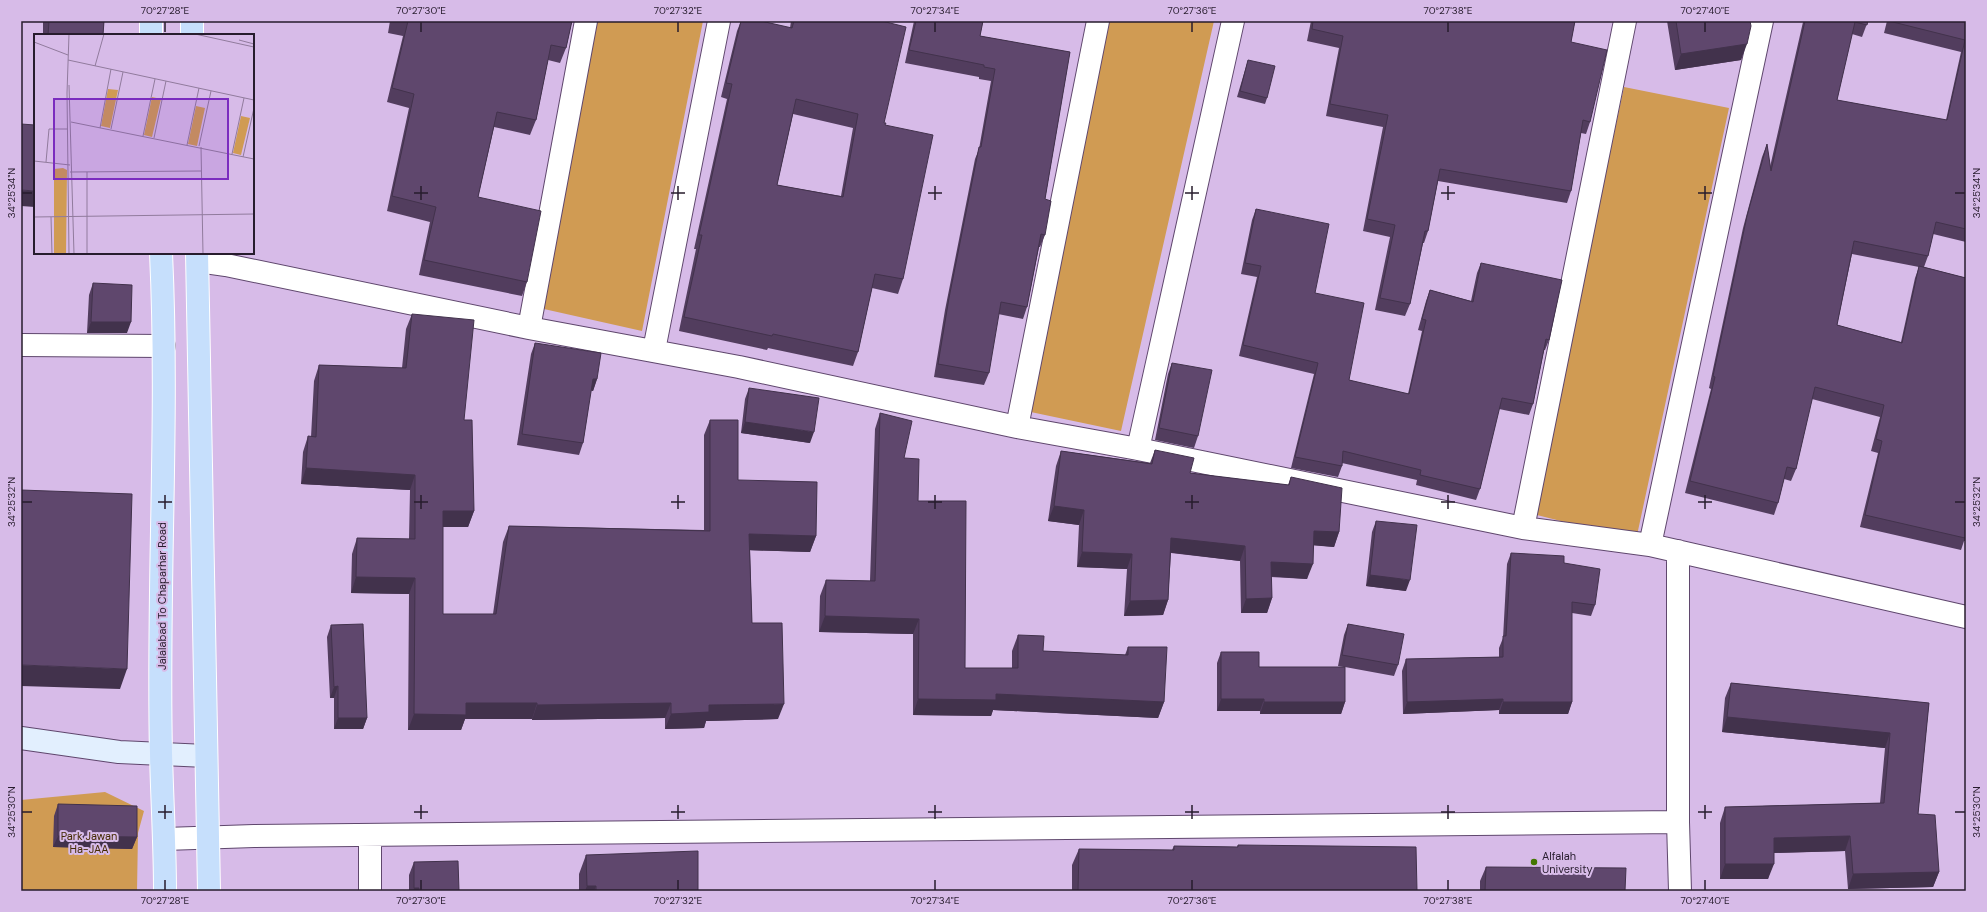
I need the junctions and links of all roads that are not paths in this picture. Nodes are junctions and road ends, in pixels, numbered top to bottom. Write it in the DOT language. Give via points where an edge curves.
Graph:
graph roads {
  1 [pos="151,21"];
  2 [pos="192,21"];
  3 [pos="586,21"];
  4 [pos="719,21"];
  5 [pos="1098,21"];
  6 [pos="1233,21"];
  7 [pos="1625,21"];
  8 [pos="1762,21"];
  9 [pos="152,34"];
  10 [pos="192,34"];
  11 [pos="161,254"];
  12 [pos="198,257"];
  13 [pos="528,328"];
  14 [pos="21,345"];
  15 [pos="164,346"];
  16 [pos="654,350"];
  17 [pos="1017,427"];
  18 [pos="1138,449"];
  19 [pos="1523,528"];
  20 [pos="1650,544"];
  21 [pos="1678,551"];
  22 [pos="1966,617"];
  23 [pos="21,738"];
  24 [pos="161,753"];
  25 [pos="206,756"];
  26 [pos="1678,822"];
  27 [pos="370,835"];
  28 [pos="207,837"];
  29 [pos="165,839"];
  30 [pos="165,891"];
  31 [pos="209,891"];
  32 [pos="370,891"];
  33 [pos="1680,891"];
  1 -- 9 [label="main road"];
  2 -- 10 [label="main road"];
  3 -- 13 [label="street"];
  4 -- 16 [label="street"];
  5 -- 17 [label="street"];
  6 -- 18 [label="street"];
  7 -- 19 [label="street"];
  8 -- 20 [label="street"];
  11 -- 15 [label="main road, Jalalabad To Chaparhar Road"];
  12 -- 13 [label="street"];
  12 -- 25 [label="main road"];
  13 -- 16 [label="street"];
  14 -- 15 [label="street"];
  15 -- 24 [label="main road, Jalalabad To Chaparhar Road"];
  16 -- 17 [label="street"];
  17 -- 18 [label="street"];
  18 -- 19 [label="street"];
  19 -- 20 [label="street"];
  20 -- 21 [label="street"];
  21 -- 22 [label="street"];
  21 -- 26 [label="street"];
  23 -- 24 [label="main road" via="120,752"];
  24 -- 25 [label="main road"];
  24 -- 29 [label="main road, Jalalabad To Chaparhar Road"];
  25 -- 28 [label="main road"];
  26 -- 27 [label="street"];
  26 -- 33 [label="street"];
  27 -- 28 [label="street"];
  27 -- 32 [label="street"];
  28 -- 29 [label="street"];
  28 -- 31 [label="main road"];
  29 -- 30 [label="main road, Jalalabad To Chaparhar Road"];
}
